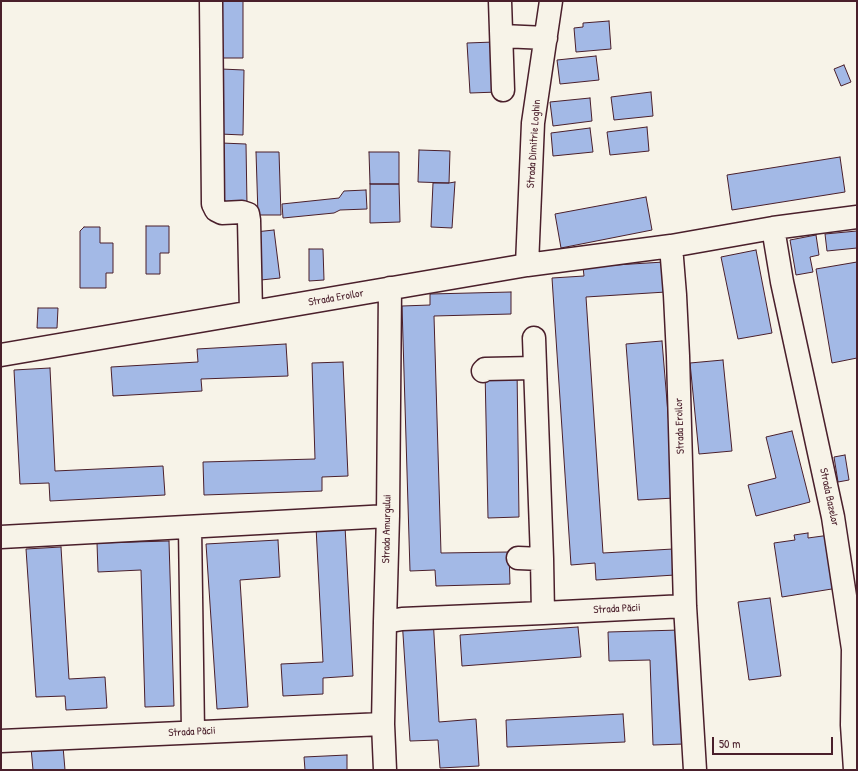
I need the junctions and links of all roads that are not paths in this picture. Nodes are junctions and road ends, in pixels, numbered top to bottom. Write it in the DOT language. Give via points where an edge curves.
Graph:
graph roads {
  1 [pos="211,1"];
  2 [pos="500,1"];
  3 [pos="551,1"];
  4 [pos="502,36"];
  5 [pos="546,38"];
  6 [pos="504,90"];
  7 [pos="857,217"];
  8 [pos="773,228"];
  9 [pos="671,246"];
  10 [pos="527,265"];
  11 [pos="390,288"];
  12 [pos="250,312"];
  13 [pos="534,338"];
  14 [pos="1,355"];
  15 [pos="534,368"];
  16 [pos="483,372"];
  17 [pos="388,516"];
  18 [pos="190,527"];
  19 [pos="1,537"];
  20 [pos="518,558"];
  21 [pos="542,559"];
  22 [pos="685,606"];
  23 [pos="543,613"];
  24 [pos="385,622"];
  25 [pos="383,724"];
  26 [pos="194,732"];
  27 [pos="1,741"];
  28 [pos="385,770"];
  29 [pos="695,770"];
  30 [pos="855,770"];
  1 -- 12 [label="street" via="213,204 216,210 222,213 248,214"];
  2 -- 4 [label="street"];
  3 -- 5 [label="street, Strada Dimitrie Loghin"];
  4 -- 5 [label="street"];
  4 -- 6 [label="street"];
  5 -- 10 [label="street, Strada Dimitrie Loghin" via="533,123"];
  7 -- 8 [label="street, Strada Eroilor"];
  8 -- 9 [label="street, Strada Eroilor"];
  8 -- 30 [label="street, Strada Bazelor" via="782,282 836,532 853,649 852,725"];
  9 -- 10 [label="street, Strada Eroilor"];
  9 -- 22 [label="street, Strada Eroilor" via="678,356"];
  10 -- 11 [label="street, Strada Eroilor"];
  11 -- 12 [label="street, Strada Eroilor"];
  11 -- 17 [label="street, Strada Amurgului"];
  12 -- 14 [label="street, Strada Eroilor"];
  13 -- 15 [label="street"];
  15 -- 16 [label="street"];
  15 -- 21 [label="street"];
  17 -- 18 [label="street"];
  17 -- 24 [label="street, Strada Amurgului"];
  18 -- 19 [label="street"];
  18 -- 26 [label="street"];
  20 -- 21 [label="street"];
  21 -- 23 [label="street"];
  22 -- 23 [label="street, Strada Păcii"];
  22 -- 29 [label="street"];
  23 -- 24 [label="street, Strada Păcii" via="402,619"];
  24 -- 25 [label="street, Strada Amurgului"];
  25 -- 26 [label="street, Strada Păcii"];
  25 -- 28 [label="street, Strada Amurgului"];
  26 -- 27 [label="street, Strada Păcii"];
}
